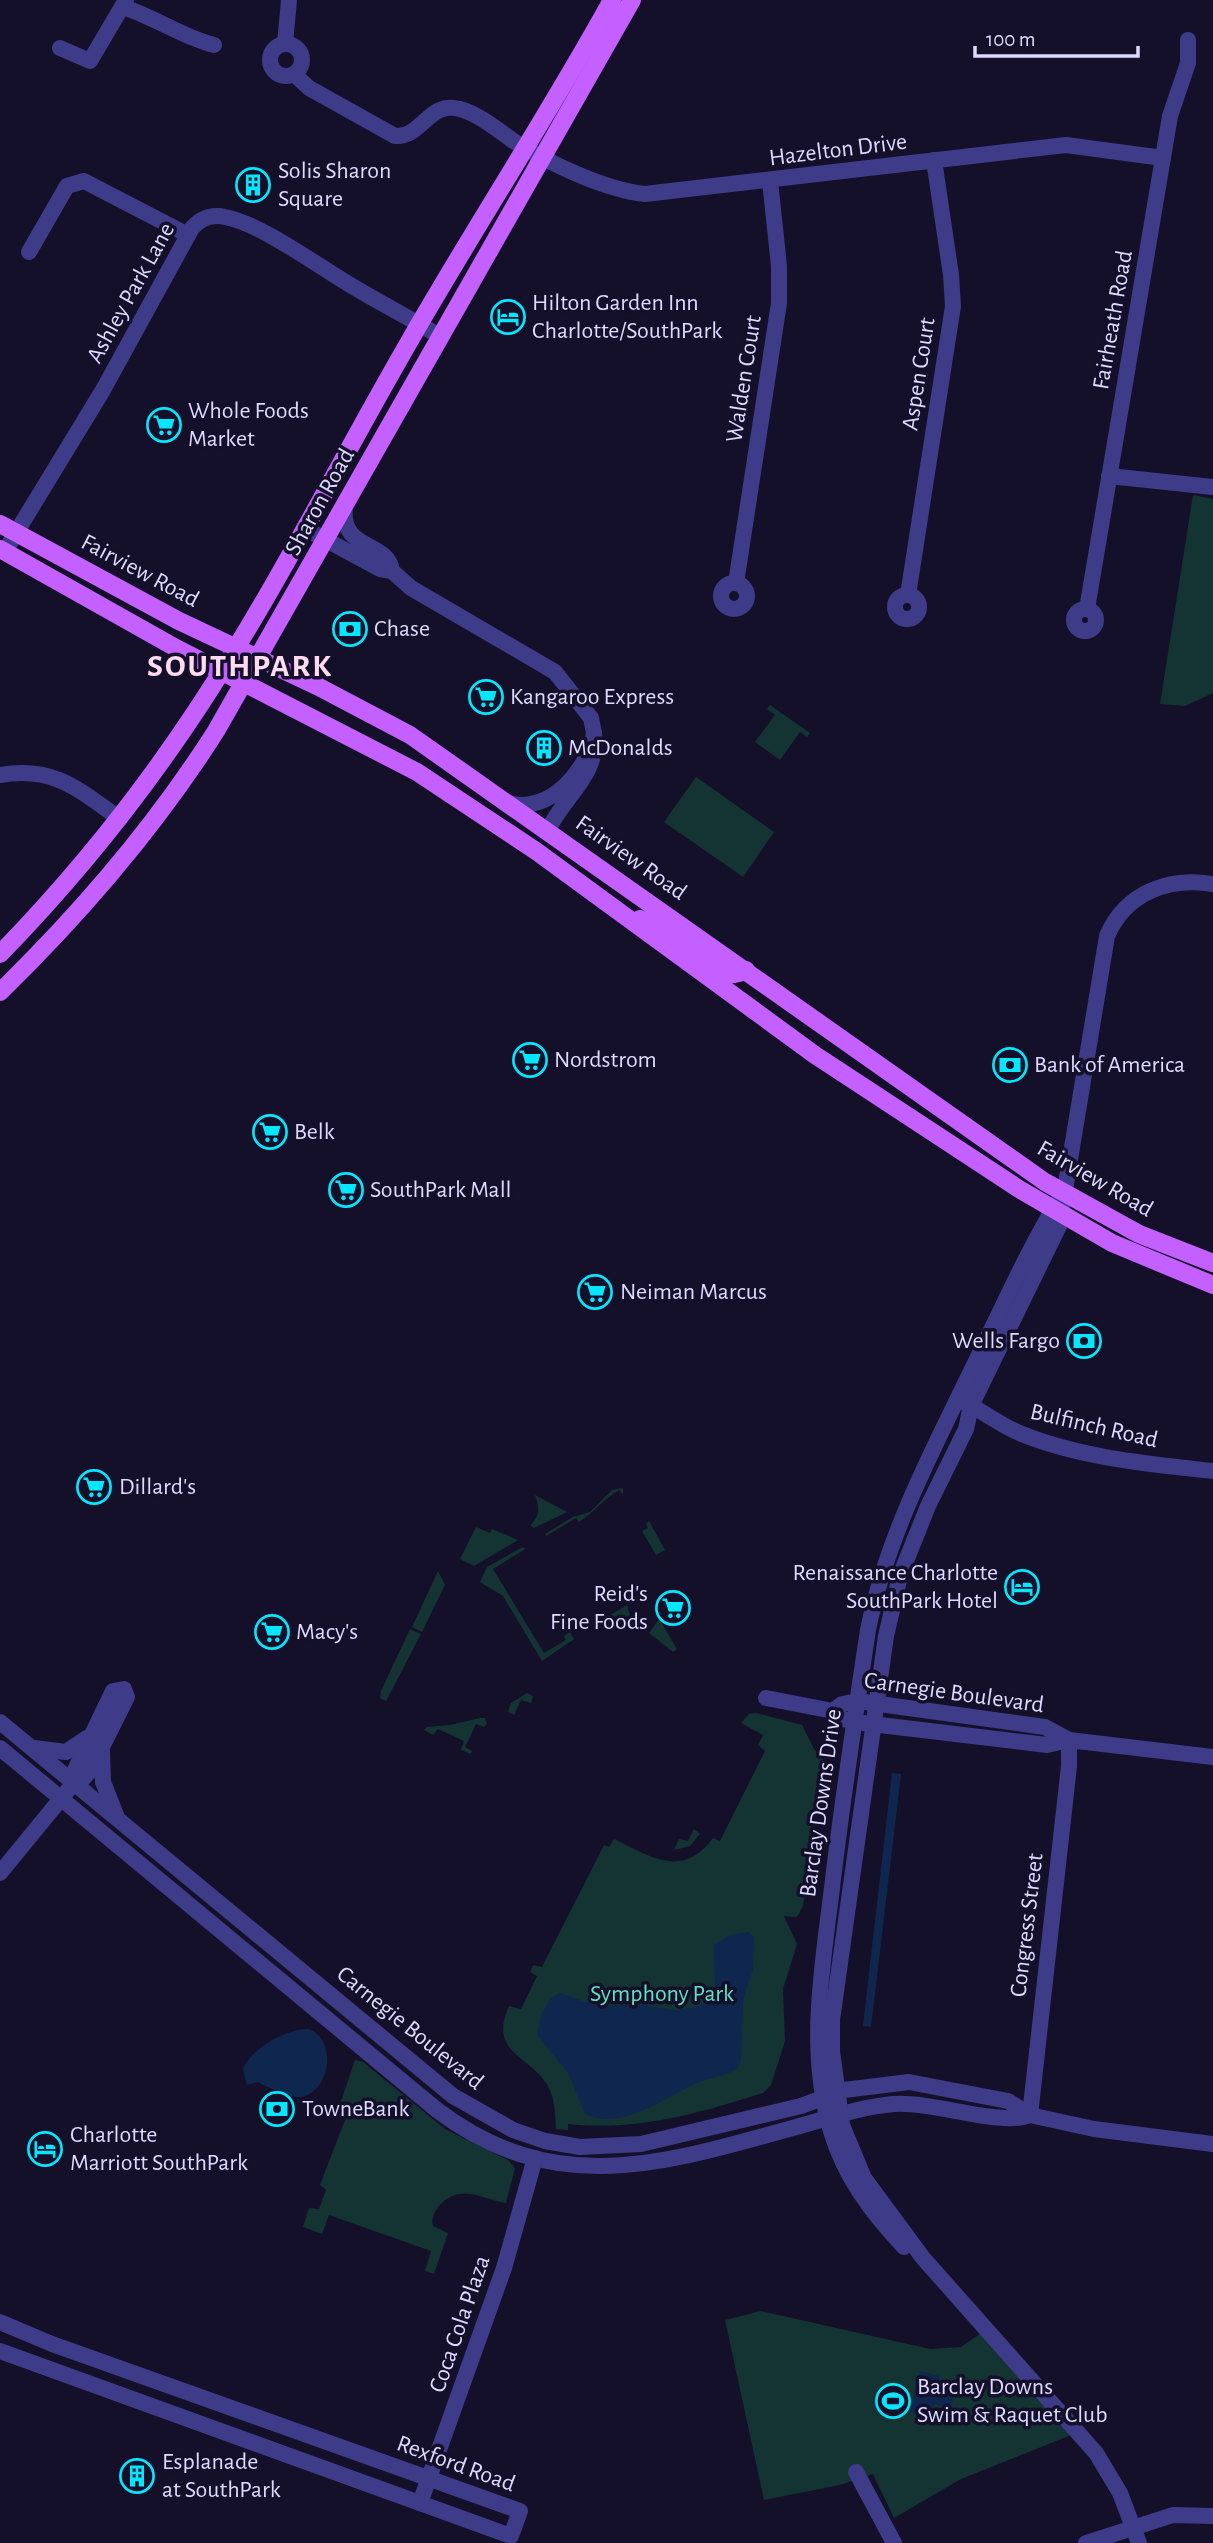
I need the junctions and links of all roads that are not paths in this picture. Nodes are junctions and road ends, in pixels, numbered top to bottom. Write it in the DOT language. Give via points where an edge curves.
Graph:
graph roads {
  1 [pos="289,0"];
  2 [pos="612,0"];
  3 [pos="632,0"];
  4 [pos="125,4"];
  5 [pos="1188,40"];
  6 [pos="285,44"];
  7 [pos="214,45"];
  8 [pos="60,48"];
  9 [pos="295,74"];
  10 [pos="526,148"];
  11 [pos="544,158"];
  12 [pos="1163,158"];
  13 [pos="934,160"];
  14 [pos="770,181"];
  15 [pos="188,235"];
  16 [pos="29,252"];
  17 [pos="420,324"];
  18 [pos="442,337"];
  19 [pos="1109,477"];
  20 [pos="1213,487"];
  21 [pos="345,507"];
  22 [pos="0,524"];
  23 [pos="304,528"];
  24 [pos="17,533"];
  25 [pos="326,540"];
  26 [pos="2,550"];
  27 [pos="393,571"];
  28 [pos="736,583"];
  29 [pos="908,595"];
  30 [pos="1087,609"];
  31 [pos="235,648"];
  32 [pos="259,659"];
  33 [pos="221,672"];
  34 [pos="244,684"];
  35 [pos="594,733"];
  36 [pos="0,775"];
  37 [pos="509,803"];
  38 [pos="120,819"];
  39 [pos="548,830"];
  40 [pos="1213,884"];
  41 [pos="616,911"];
  42 [pos="0,954"];
  43 [pos="746,970"];
  44 [pos="0,992"];
  45 [pos="1063,1193"];
  46 [pos="1057,1213"];
  47 [pos="1213,1262"];
  48 [pos="1213,1285"];
  49 [pos="965,1402"];
  50 [pos="1213,1471"];
  51 [pos="766,1698"];
  52 [pos="858,1701"];
  53 [pos="876,1704"];
  54 [pos="833,1711"];
  55 [pos="0,1722"];
  56 [pos="855,1722"];
  57 [pos="873,1724"];
  58 [pos="93,1731"];
  59 [pos="1069,1740"];
  60 [pos="26,1744"];
  61 [pos="104,1744"];
  62 [pos="0,1748"];
  63 [pos="1213,1757"];
  64 [pos="74,1784"];
  65 [pos="62,1799"];
  66 [pos="124,1825"];
  67 [pos="0,1873"];
  68 [pos="831,2095"];
  69 [pos="1030,2115"];
  70 [pos="834,2116"];
  71 [pos="1213,2144"];
  72 [pos="535,2158"];
  73 [pos="0,2322"];
  74 [pos="0,2351"];
  75 [pos="856,2472"];
  76 [pos="429,2479"];
  77 [pos="420,2503"];
  78 [pos="1213,2516"];
  79 [pos="1137,2535"];
  80 [pos="894,2543"];
  81 [pos="1086,2543"];
  1 -- 6 [label="street"];
  2 -- 10 [label="main road, Sharon Road"];
  3 -- 11 [label="main road, Sharon Road"];
  4 -- 7 [label="street"];
  4 -- 8 [label="street" via="90,61"];
  5 -- 12 [label="street, Fairheath Road" via="1188,63 1170,116"];
  6 -- 9 [label="street" via="301,52 302,65"];
  6 -- 9 [label="street" via="274,50 272,68 282,76"];
  9 -- 10 [label="street, Hazelton Drive" via="309,88 395,135 412,132 432,112 446,106 462,109"];
  10 -- 11 [label="street, Hazelton Drive"];
  10 -- 17 [label="main road, Sharon Road"];
  11 -- 14 [label="street, Hazelton Drive" via="645,194"];
  11 -- 18 [label="main road, Sharon Road"];
  12 -- 13 [label="street, Hazelton Drive" via="1066,145"];
  12 -- 19 [label="street, Fairheath Road"];
  13 -- 14 [label="street, Hazelton Drive"];
  13 -- 29 [label="street, Aspen Court" via="953,306"];
  14 -- 28 [label="street, Walden Court" via="779,303"];
  15 -- 16 [label="street" via="83,181 66,186"];
  15 -- 17 [label="street, Ashley Park Lane" via="206,217 237,220"];
  15 -- 24 [label="street, Ashley Park Lane"];
  17 -- 18 [label="street, Ashley Park Lane"];
  17 -- 23 [label="main road, Sharon Road"];
  18 -- 21 [label="main road, Sharon Road"];
  19 -- 20 [label="street"];
  19 -- 30 [label="street, Fairheath Road"];
  21 -- 25 [label="main road, Sharon Road"];
  21 -- 27 [label="street" via="351,535 386,556"];
  22 -- 24 [label="main road, Fairview Road"];
  23 -- 25 [label="street"];
  23 -- 31 [label="main road, Sharon Road"];
  24 -- 26 [label="street, Ashley Park Lane"];
  24 -- 31 [label="main road, Fairview Road"];
  25 -- 27 [label="street" via="380,569"];
  25 -- 32 [label="main road, Sharon Road"];
  26 -- 33 [label="main road, Fairview Road"];
  27 -- 35 [label="street" via="411,589 552,669 591,718"];
  31 -- 32 [label="main road, Fairview Road"];
  31 -- 33 [label="main road, Sharon Road"];
  32 -- 34 [label="main road, Sharon Road"];
  32 -- 37 [label="main road, Fairview Road" via="410,735"];
  33 -- 34 [label="main road, Fairview Road"];
  33 -- 38 [label="main road, Sharon Road"];
  34 -- 41 [label="main road, Fairview Road" via="417,772"];
  34 -- 44 [label="main road, Sharon Road" via="202,753 116,867 74,918"];
  35 -- 37 [label="street" via="585,760 561,789 528,804"];
  35 -- 39 [label="street" via="592,765"];
  36 -- 38 [label="street" via="27,772 59,778"];
  37 -- 39 [label="main road, Fairview Road"];
  38 -- 42 [label="main road, Sharon Road"];
  39 -- 43 [label="main road, Fairview Road"];
  40 -- 45 [label="street, Barclay Downs Drive" via="1176,882 1150,890 1133,901 1110,930"];
  41 -- 43 [label="main road" via="662,929 724,972"];
  41 -- 46 [label="main road, Fairview Road" via="815,1055"];
  43 -- 45 [label="main road, Fairview Road"];
  45 -- 46 [label="street, Barclay Downs Drive"];
  45 -- 47 [label="main road, Fairview Road" via="1148,1239"];
  46 -- 48 [label="main road, Fairview Road" via="1149,1260"];
  46 -- 49 [label="street, Barclay Downs Drive"];
  49 -- 50 [label="street, Bulfinch Road" via="1041,1441"];
  49 -- 52 [label="street, Barclay Downs Drive" via="894,1539 875,1593"];
  49 -- 53 [label="street, Barclay Downs Drive" via="966,1429 900,1576"];
  51 -- 54 [label="street, Carnegie Boulevard"];
  52 -- 53 [label="street, Carnegie Boulevard"];
  52 -- 54 [label="street, Carnegie Boulevard"];
  52 -- 56 [label="street, Barclay Downs Drive"];
  53 -- 57 [label="street, Barclay Downs Drive"];
  53 -- 59 [label="street, Carnegie Boulevard" via="1049,1728"];
  54 -- 56 [label="street, Carnegie Boulevard" via="839,1718"];
  55 -- 60 [label="street, Carnegie Boulevard"];
  56 -- 57 [label="street, Carnegie Boulevard"];
  56 -- 68 [label="street, Barclay Downs Drive" via="818,2007 817,2054"];
  57 -- 59 [label="street, Carnegie Boulevard" via="1044,1745"];
  57 -- 68 [label="street, Barclay Downs Drive" via="832,2020"];
  58 -- 60 [label="street" via="66,1752 46,1752"];
  58 -- 61 [label="street" via="113,1691 124,1689 127,1698"];
  58 -- 64 [label="street" via="73,1774"];
  59 -- 63 [label="street, Carnegie Boulevard"];
  59 -- 69 [label="street, Congress Street"];
  60 -- 64 [label="street, Carnegie Boulevard"];
  61 -- 64 [label="street" via="85,1777"];
  61 -- 66 [label="street" via="104,1789"];
  62 -- 65 [label="street, Carnegie Boulevard"];
  64 -- 65 [label="street"];
  64 -- 66 [label="street, Carnegie Boulevard"];
  65 -- 67 [label="street"];
  65 -- 72 [label="street, Carnegie Boulevard" via="437,2110 480,2138"];
  66 -- 68 [label="street, Carnegie Boulevard" via="453,2096 513,2130 545,2141 611,2147 641,2144"];
  68 -- 69 [label="street, Carnegie Boulevard" via="889,2083 923,2083 1008,2101"];
  68 -- 70 [label="street, Barclay Downs Drive"];
  69 -- 70 [label="street, Carnegie Boulevard" via="1010,2120 909,2104"];
  69 -- 71 [label="street, Carnegie Boulevard" via="1104,2131"];
  70 -- 72 [label="street, Carnegie Boulevard" via="648,2165 596,2167"];
  70 -- 79 [label="street, Barclay Downs Drive" via="841,2159 872,2211 907,2250 923,2258 1089,2443 1116,2486"];
  72 -- 76 [label="street, Coca Cola Plaza" via="509,2256"];
  73 -- 76 [label="street, Rexford Road"];
  74 -- 77 [label="street, Rexford Road"];
  75 -- 80 [label="street"];
  76 -- 77 [label="street, Coca Cola Plaza"];
  76 -- 77 [label="street, Rexford Road" via="520,2511 512,2536"];
  78 -- 79 [label="street" via="1173,2515"];
  79 -- 81 [label="street"];
}
